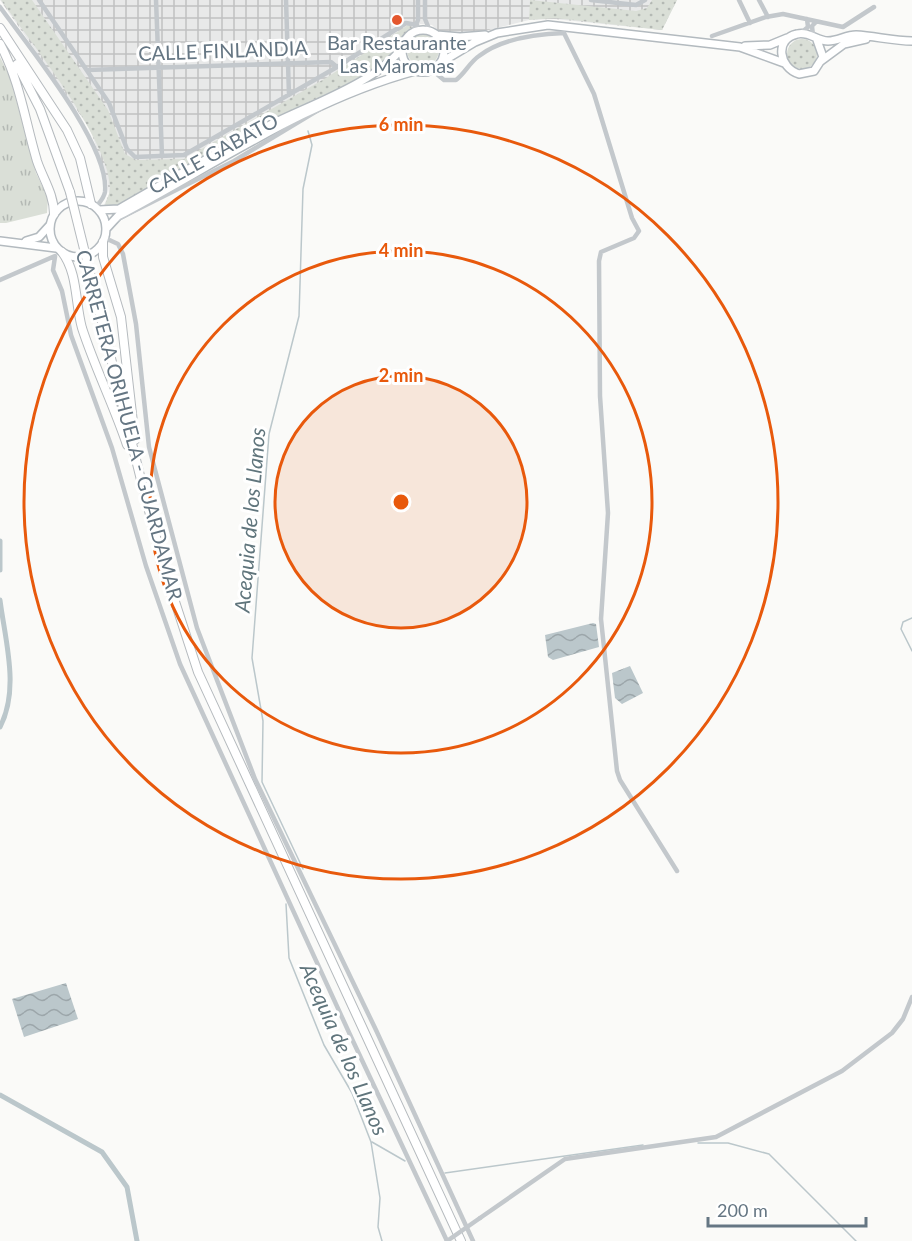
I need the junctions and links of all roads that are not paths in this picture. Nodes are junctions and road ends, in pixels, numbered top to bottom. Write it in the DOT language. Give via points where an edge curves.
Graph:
graph roads {
  1 [pos="39,0"];
  2 [pos="156,0"];
  3 [pos="286,0"];
  4 [pos="418,0"];
  5 [pos="425,0"];
  6 [pos="591,0"];
  7 [pos="645,0"];
  8 [pos="739,0"];
  9 [pos="759,0"];
  10 [pos="874,7"];
  11 [pos="0,8"];
  12 [pos="768,16"];
  13 [pos="807,19"];
  14 [pos="816,22"];
  15 [pos="750,23"];
  16 [pos="0,28"];
  17 [pos="415,29"];
  18 [pos="429,31"];
  19 [pos="497,33"];
  20 [pos="801,33"];
  21 [pos="0,34"];
  22 [pos="437,35"];
  23 [pos="712,36"];
  24 [pos="789,38"];
  25 [pos="815,38"];
  26 [pos="871,39"];
  27 [pos="912,41"];
  28 [pos="0,44"];
  29 [pos="740,47"];
  30 [pos="402,48"];
  31 [pos="821,61"];
  32 [pos="288,63"];
  33 [pos="440,63"];
  34 [pos="784,63"];
  35 [pos="337,67"];
  36 [pos="159,68"];
  37 [pos="87,70"];
  38 [pos="415,70"];
  39 [pos="432,70"];
  40 [pos="289,95"];
  41 [pos="162,156"];
  42 [pos="95,207"];
  43 [pos="54,214"];
  44 [pos="50,225"];
  45 [pos="106,229"];
  46 [pos="104,240"];
  47 [pos="0,241"];
  48 [pos="23,242"];
  49 [pos="58,252"];
  50 [pos="0,280"];
  51 [pos="144,492"];
  52 [pos="677,871"];
  53 [pos="912,997"];
  54 [pos="447,1241"];
  55 [pos="461,1241"];
  56 [pos="473,1241"];
  1 -- 37 [label="street"];
  2 -- 36 [label="street"];
  3 -- 32 [label="street"];
  4 -- 17 [label="street"];
  5 -- 18 [label="street"];
  6 -- 7 [label="street" via="636,5"];
  8 -- 15 [label="street"];
  9 -- 12 [label="street"];
  10 -- 14 [label="street" via="843,27"];
  11 -- 42 [label="street" via="84,127 101,165 106,189"];
  12 -- 13 [label="street" via="788,14"];
  12 -- 15 [label="street"];
  13 -- 14 [label="street"];
  13 -- 20 [label="street" via="808,27"];
  14 -- 25 [label="street" via="812,26"];
  15 -- 23 [label="street"];
  16 -- 42 [label="main road" via="75,145"];
  17 -- 18 [label="main road"];
  17 -- 30 [label="main road"];
  17 -- 35 [label="street" via="406,23"];
  18 -- 22 [label="main road"];
  19 -- 22 [label="main road"];
  19 -- 29 [label="main road" via="533,26 572,26"];
  19 -- 33 [label="main road"];
  20 -- 24 [label="main road"];
  20 -- 25 [label="main road"];
  21 -- 51 [label="main road, CARRETERA ORIHUELA - GUARDAMAR, bridge" via="40,109 70,192"];
  22 -- 33 [label="main road" via="444,48"];
  24 -- 29 [label="main road" via="770,45"];
  24 -- 34 [label="main road" via="782,50"];
  25 -- 26 [label="main road" via="831,41 855,35"];
  25 -- 31 [label="main road" via="822,48"];
  26 -- 27 [label="main road"];
  26 -- 31 [label="main road" via="844,44"];
  28 -- 43 [label="main road" via="22,100 38,164 53,199"];
  29 -- 34 [label="main road"];
  30 -- 38 [label="main road" via="406,64"];
  30 -- 42 [label="main road" via="382,68 357,84 250,135 119,209"];
  31 -- 34 [label="main road" via="814,71 803,74 794,73"];
  32 -- 35 [label="street, CALLE FINLANDIA" via="331,62"];
  32 -- 36 [label="street, CALLE FINLANDIA"];
  32 -- 40 [label="street"];
  33 -- 39 [label="main road"];
  35 -- 40 [label="street"];
  36 -- 37 [label="street, CALLE FINLANDIA"];
  36 -- 41 [label="street"];
  37 -- 41 [label="street" via="135,158"];
  38 -- 39 [label="main road"];
  38 -- 45 [label="main road" via="325,104 112,222"];
  39 -- 52 [label="street" via="444,80 456,80 476,57 490,49 515,40 564,33 594,94 639,231 634,238 602,252 599,261 600,396 608,513 601,619 618,776"];
  40 -- 41 [label="street" via="184,154"];
  42 -- 43 [label="main road" via="70,202"];
  42 -- 45 [label="main road"];
  43 -- 44 [label="main road"];
  44 -- 48 [label="main road" via="39,237"];
  44 -- 49 [label="main road"];
  45 -- 46 [label="main road"];
  46 -- 49 [label="main road" via="88,256"];
  46 -- 51 [label="main road" via="103,256 121,317"];
  46 -- 56 [label="street" via="118,244 123,254 136,324 149,447 197,628 255,779"];
  47 -- 48 [label="main road"];
  48 -- 49 [label="main road"];
  49 -- 50 [label="street"];
  49 -- 51 [label="main road" via="71,268 87,342"];
  49 -- 54 [label="street" via="53,270 62,291 71,335 112,448 146,566 180,664"];
  51 -- 55 [label="main road, CARRETERA ORIHUELA - GUARDAMAR" via="198,672"];
  53 -- 54 [label="street, bridge" via="896,1028 837,1074 716,1137 565,1159"];
}
